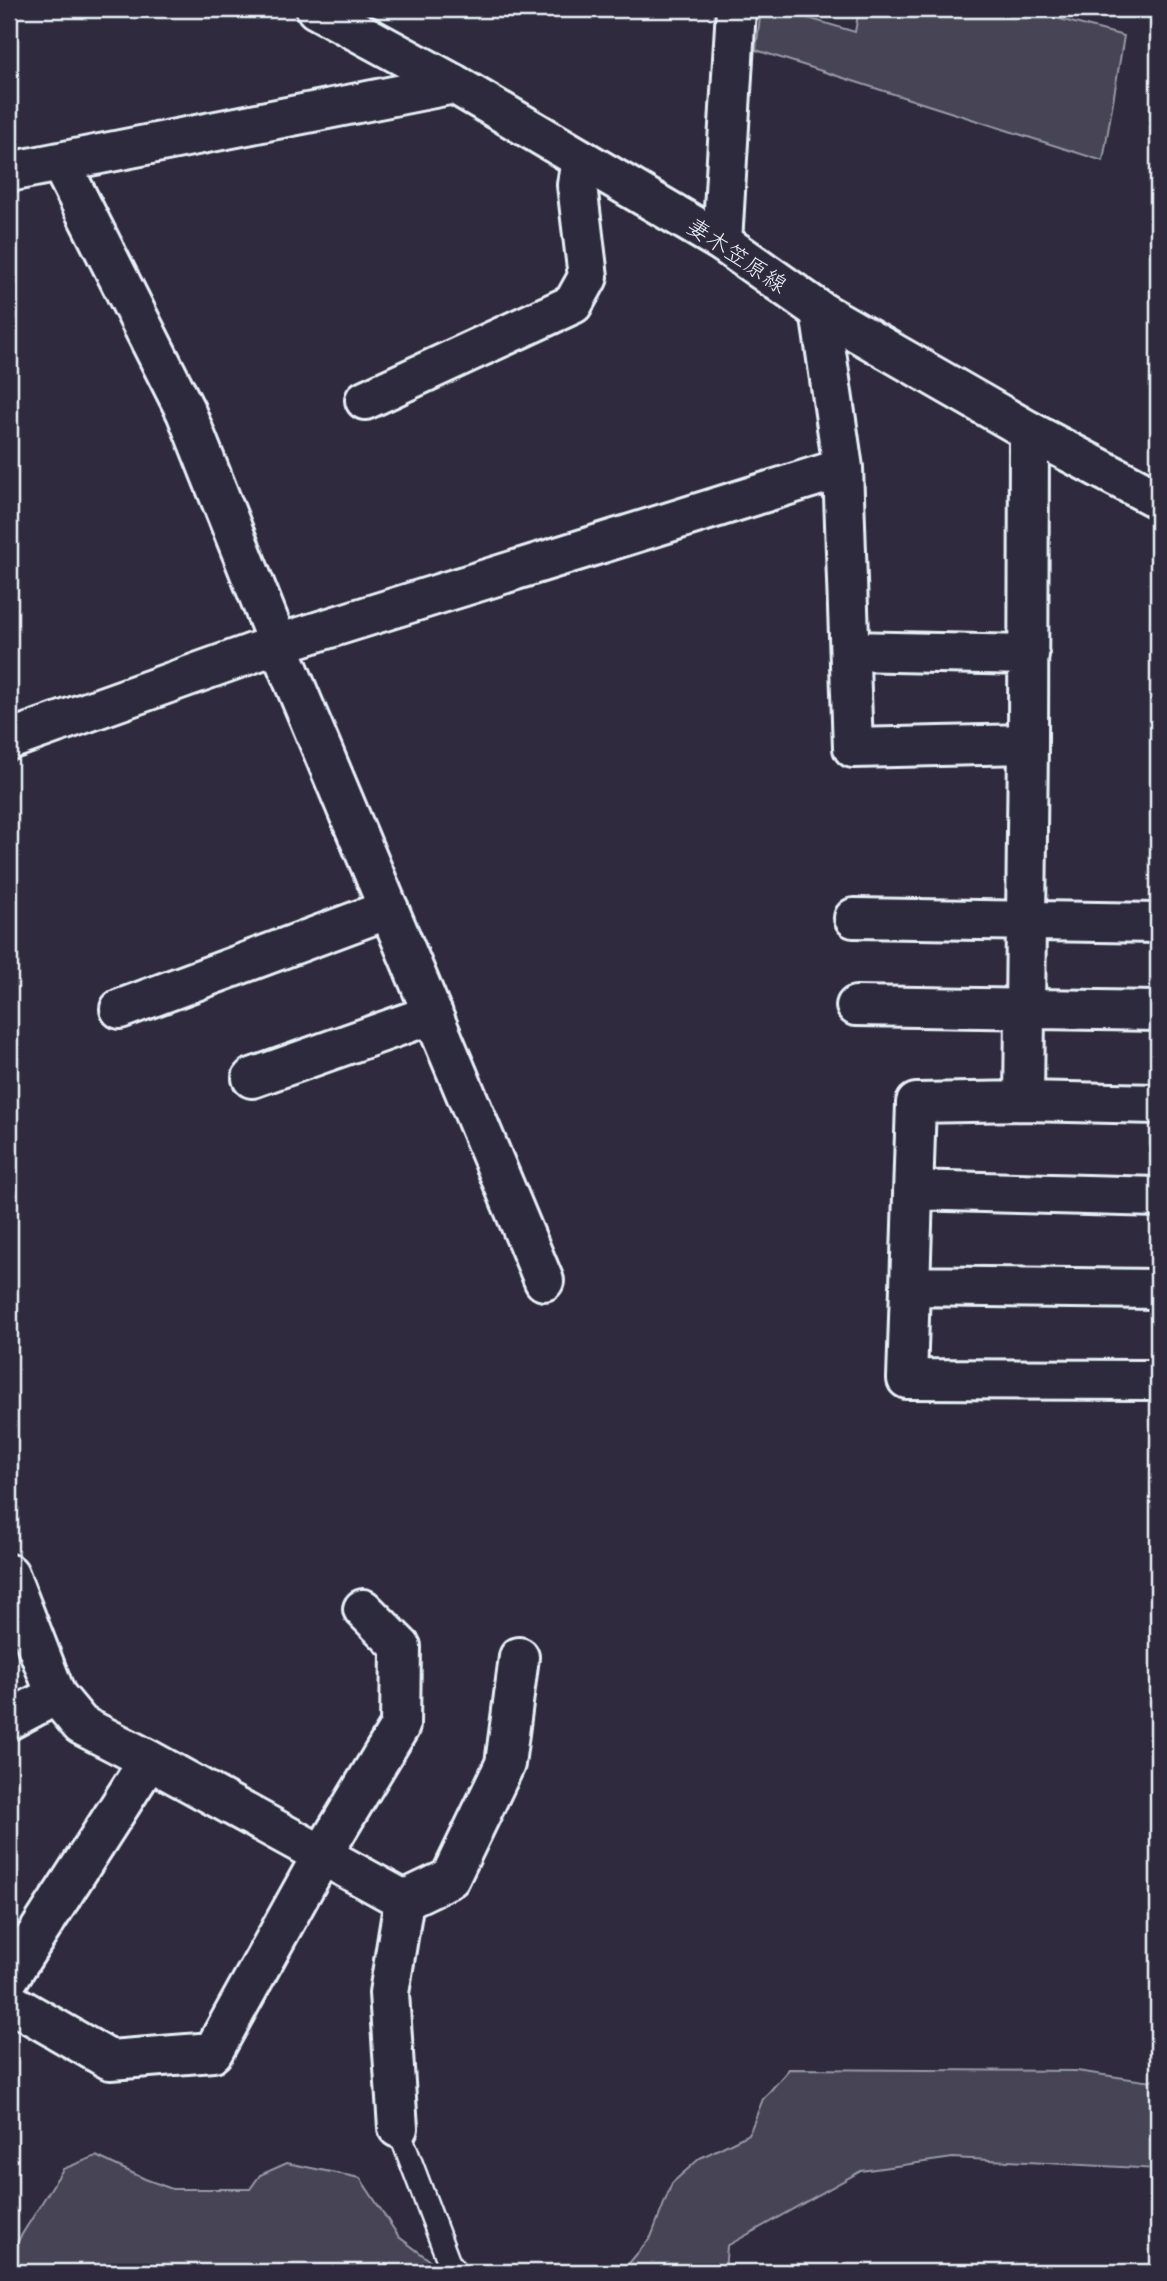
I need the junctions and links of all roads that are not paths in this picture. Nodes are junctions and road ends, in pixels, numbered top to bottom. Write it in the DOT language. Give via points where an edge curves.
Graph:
graph roads {
  1 [pos="316,9"];
  2 [pos="735,10"];
  3 [pos="454,84"];
  4 [pos="581,159"];
  5 [pos="60,162"];
  6 [pos="9,172"];
  7 [pos="722,242"];
  8 [pos="820,312"];
  9 [pos="365,400"];
  10 [pos="1029,431"];
  11 [pos="843,468"];
  12 [pos="1158,499"];
  13 [pos="278,644"];
  14 [pos="851,651"];
  15 [pos="1029,655"];
  16 [pos="9,740"];
  17 [pos="1028,744"];
  18 [pos="389,909"];
  19 [pos="854,918"];
  20 [pos="1026,920"];
  21 [pos="1158,923"];
  22 [pos="856,1006"];
  23 [pos="1025,1008"];
  24 [pos="120,1009"];
  25 [pos="1158,1011"];
  26 [pos="433,1014"];
  27 [pos="252,1078"];
  28 [pos="1024,1101"];
  29 [pos="1158,1104"];
  30 [pos="913,1190"];
  31 [pos="1158,1196"];
  32 [pos="544,1281"];
  33 [pos="910,1286"];
  34 [pos="1158,1289"];
  35 [pos="1158,1380"];
  36 [pos="9,1574"];
  37 [pos="363,1609"];
  38 [pos="519,1657"];
  39 [pos="57,1695"];
  40 [pos="9,1720"];
  41 [pos="149,1760"];
  42 [pos="322,1855"];
  43 [pos="404,1900"];
  44 [pos="9,1978"];
  45 [pos="9,2002"];
  46 [pos="398,2128"];
  47 [pos="455,2272"];
  1 -- 3 [label="street, 妻木笠原線"];
  2 -- 7 [label="street"];
  3 -- 4 [label="street, 妻木笠原線"];
  3 -- 5 [label="street"];
  4 -- 7 [label="street, 妻木笠原線"];
  4 -- 9 [label="street" via="577,185 588,277 573,304"];
  5 -- 6 [label="street"];
  5 -- 13 [label="street" via="186,412"];
  7 -- 8 [label="street, 妻木笠原線"];
  8 -- 10 [label="street, 妻木笠原線"];
  8 -- 11 [label="street"];
  10 -- 12 [label="street, 妻木笠原線"];
  10 -- 15 [label="street"];
  11 -- 13 [label="street"];
  11 -- 14 [label="street"];
  13 -- 16 [label="street"];
  13 -- 18 [label="street"];
  14 -- 15 [label="street"];
  14 -- 17 [label="street" via="853,748"];
  15 -- 17 [label="street"];
  17 -- 20 [label="street"];
  18 -- 24 [label="street"];
  18 -- 26 [label="street"];
  19 -- 20 [label="street"];
  20 -- 21 [label="street"];
  20 -- 23 [label="street"];
  22 -- 23 [label="street"];
  23 -- 25 [label="street"];
  23 -- 28 [label="street"];
  26 -- 27 [label="street"];
  26 -- 32 [label="street"];
  28 -- 29 [label="street"];
  28 -- 30 [label="street" via="916,1103"];
  30 -- 31 [label="street"];
  30 -- 33 [label="street"];
  33 -- 34 [label="street"];
  33 -- 35 [label="street" via="907,1378"];
  36 -- 39 [label="street"];
  37 -- 42 [label="street" via="401,1647 400,1726"];
  38 -- 43 [label="street" via="505,1764 450,1878"];
  39 -- 40 [label="street"];
  39 -- 41 [label="street" via="81,1725"];
  41 -- 42 [label="street"];
  41 -- 44 [label="street"];
  42 -- 43 [label="street"];
  42 -- 45 [label="street" via="213,2052 110,2060"];
  43 -- 46 [label="street" via="389,1993"];
  46 -- 47 [label="lane"];
}
